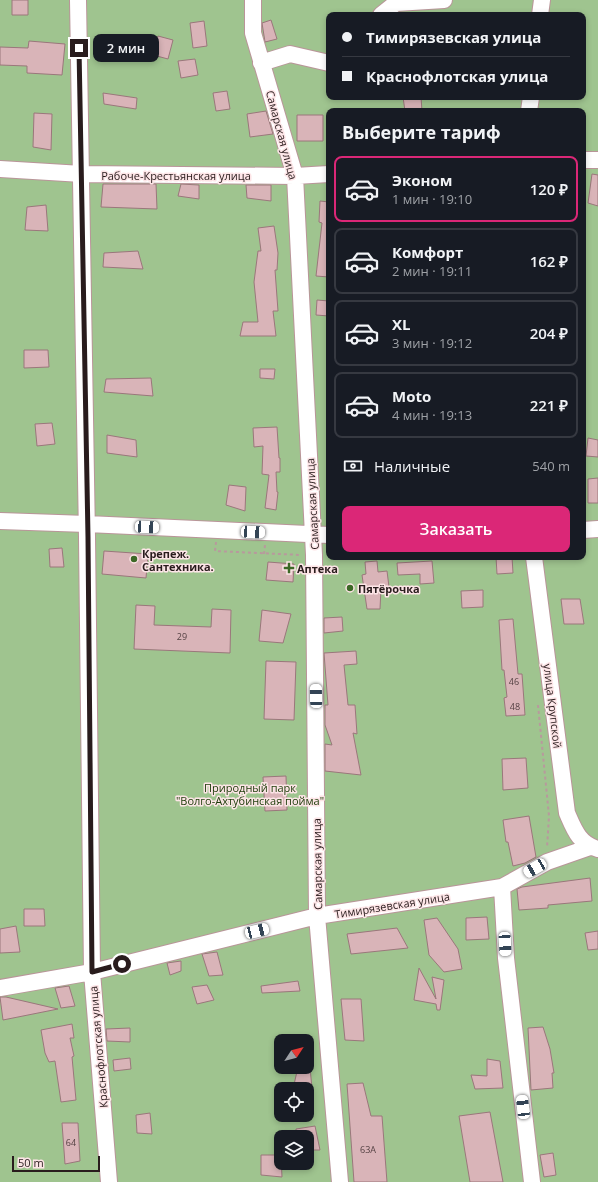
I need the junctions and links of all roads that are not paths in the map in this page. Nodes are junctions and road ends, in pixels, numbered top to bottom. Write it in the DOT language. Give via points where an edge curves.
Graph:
graph roads {
  1 [pos="78,0"];
  2 [pos="253,0"];
  3 [pos="444,0"];
  4 [pos="542,0"];
  5 [pos="385,12"];
  6 [pos="540,12"];
  7 [pos="326,62"];
  8 [pos="261,64"];
  9 [pos="586,160"];
  10 [pos="598,160"];
  11 [pos="0,169"];
  12 [pos="82,174"];
  13 [pos="326,174"];
  14 [pos="295,176"];
  15 [pos="0,522"];
  16 [pos="87,524"];
  17 [pos="598,529"];
  18 [pos="586,530"];
  19 [pos="321,536"];
  20 [pos="534,560"];
  21 [pos="594,848"];
  22 [pos="502,887"];
  23 [pos="318,916"];
  24 [pos="92,972"];
  25 [pos="0,988"];
  26 [pos="109,1182"];
  27 [pos="340,1182"];
  28 [pos="532,1182"];
  1 -- 12 [label="street, Краснофлотская улица"];
  2 -- 8 [label="street, Самарская улица" via="252,33"];
  3 -- 5 [label="street" via="396,3"];
  4 -- 6 [label="street"];
  7 -- 8 [label="street" via="290,54"];
  8 -- 14 [label="street, Самарская улица"];
  9 -- 10 [label="street"];
  11 -- 12 [label="street, Рабоче-Крестьянская улица"];
  12 -- 14 [label="street, Рабоче-Крестьянская улица"];
  12 -- 16 [label="street, Краснофлотская улица"];
  13 -- 14 [label="street, Рабоче-Крестьянская улица"];
  14 -- 19 [label="street, Самарская улица"];
  15 -- 16 [label="street"];
  16 -- 19 [label="street"];
  16 -- 24 [label="street, Краснофлотская улица"];
  17 -- 18 [label="street"];
  19 -- 23 [label="street, Самарская улица" via="314,555"];
  20 -- 21 [label="street, улица Крупской" via="567,813 577,836 583,843"];
  21 -- 22 [label="street, Тимирязевская улица" via="546,862"];
  22 -- 23 [label="street, Тимирязевская улица"];
  22 -- 28 [label="street" via="506,958"];
  23 -- 24 [label="street, Тимирязевская улица"];
  23 -- 27 [label="street, Самарская улица"];
  24 -- 25 [label="street, Тимирязевская улица"];
  24 -- 26 [label="street, Краснофлотская улица"];
}
